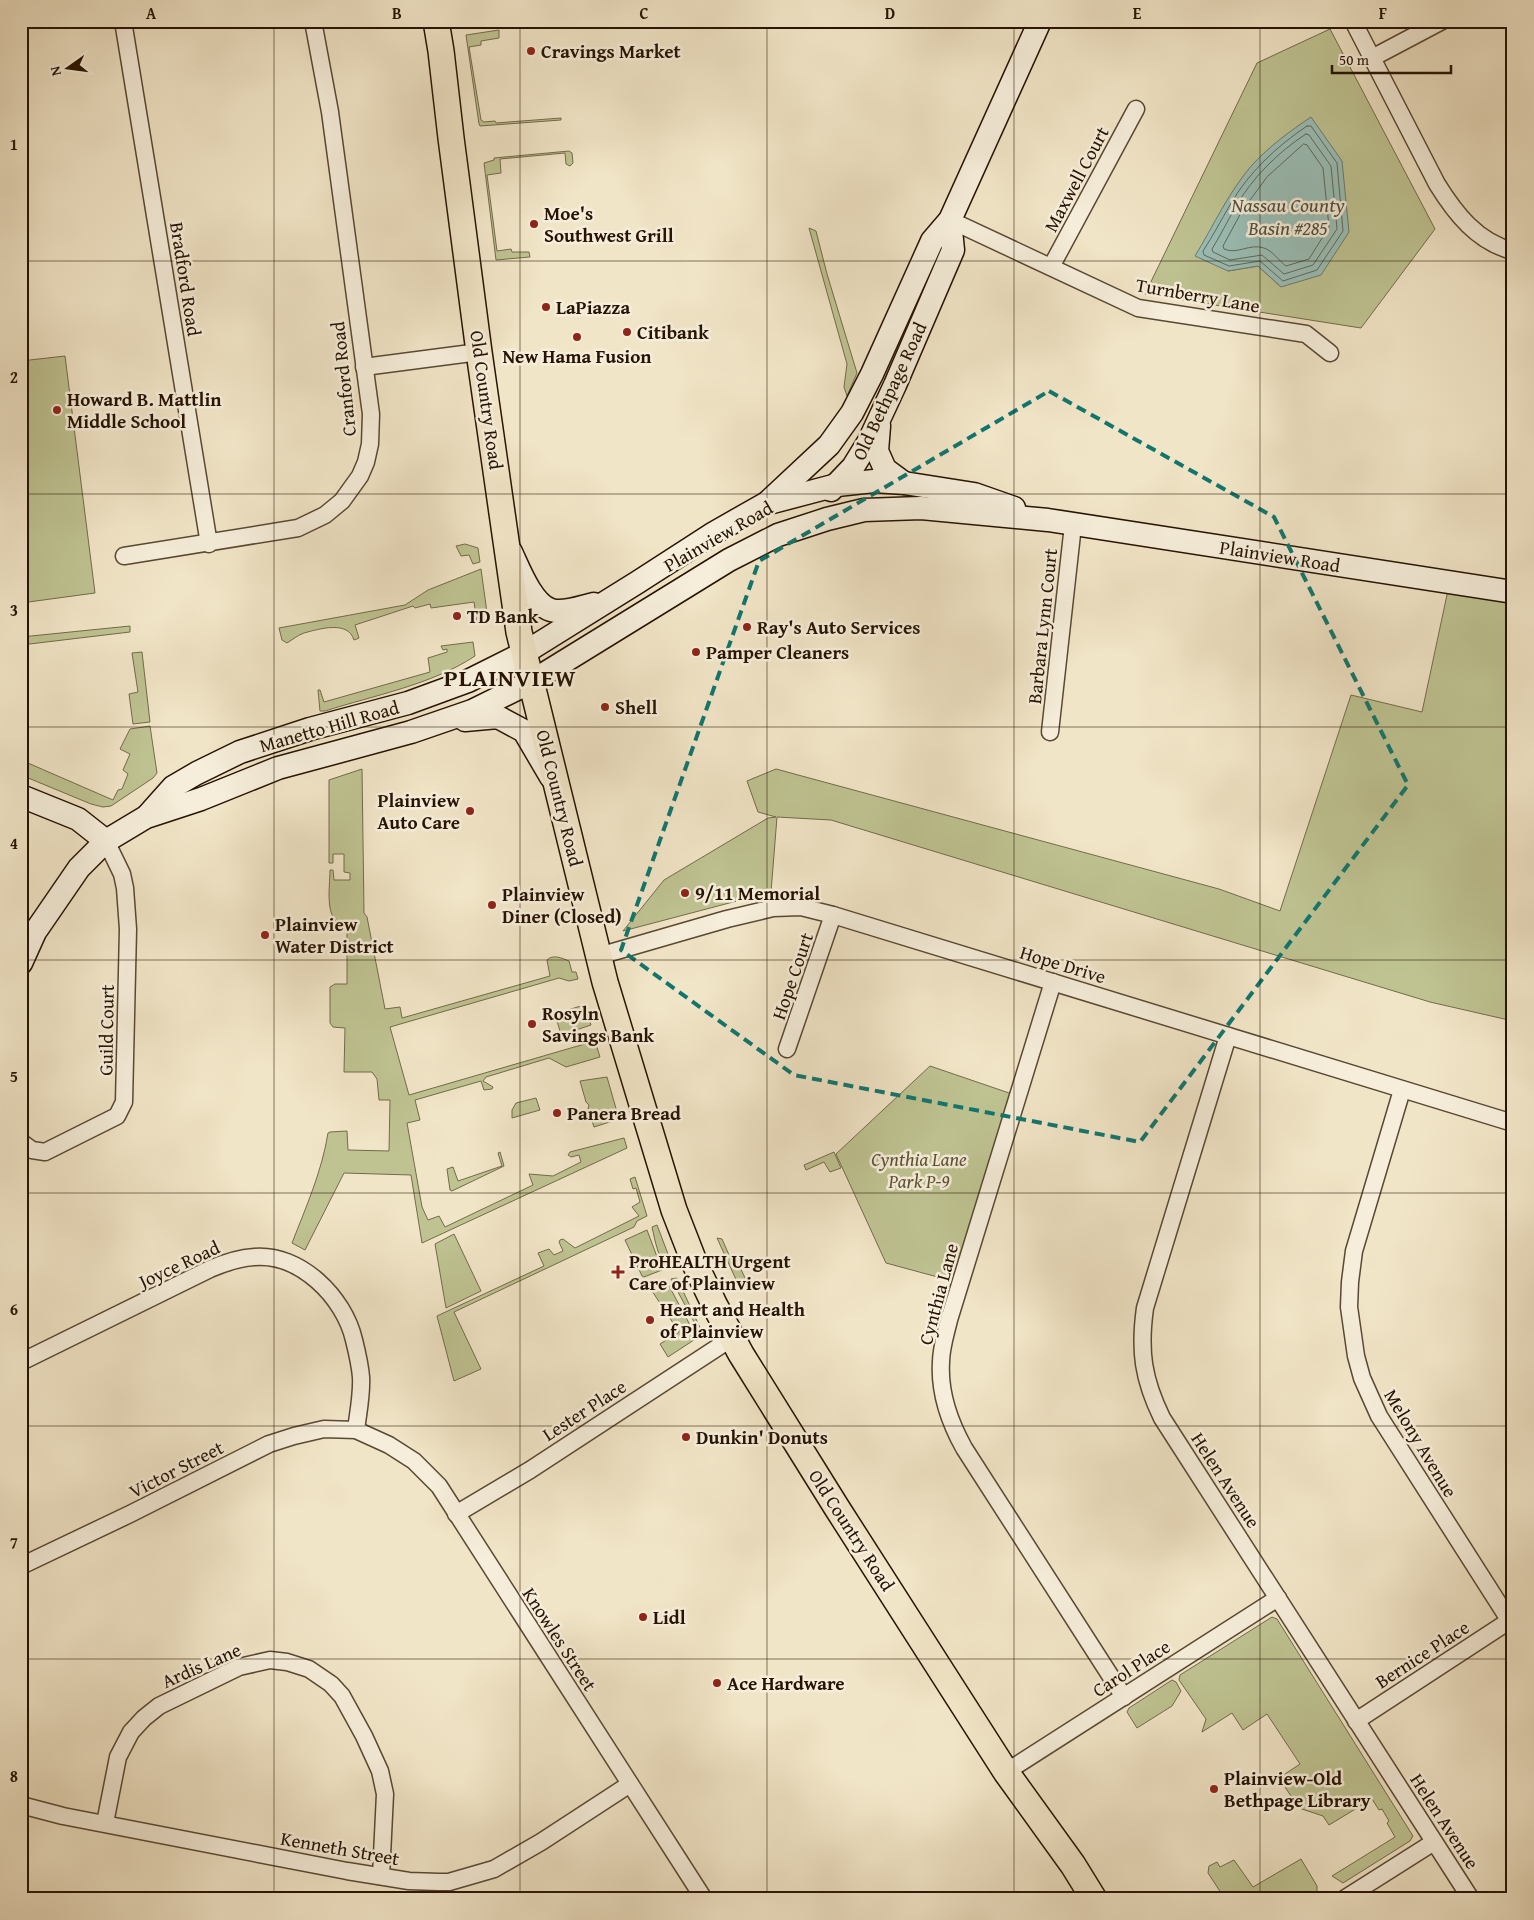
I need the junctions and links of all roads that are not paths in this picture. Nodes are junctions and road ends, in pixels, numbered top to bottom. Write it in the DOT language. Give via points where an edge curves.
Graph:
graph roads {
  1 [pos="123,21"];
  2 [pos="313,21"];
  3 [pos="436,21"];
  4 [pos="1040,21"];
  5 [pos="1353,21"];
  6 [pos="1442,21"];
  7 [pos="1372,58"];
  8 [pos="1136,109"];
  9 [pos="950,220"];
  10 [pos="1513,251"];
  11 [pos="1051,267"];
  12 [pos="479,352"];
  13 [pos="1330,353"];
  14 [pos="364,366"];
  15 [pos="881,412"];
  16 [pos="852,413"];
  17 [pos="904,482"];
  18 [pos="837,485"];
  19 [pos="765,504"];
  20 [pos="864,510"];
  21 [pos="1048,520"];
  22 [pos="1073,525"];
  23 [pos="714,533"];
  24 [pos="778,535"];
  25 [pos="209,544"];
  26 [pos="507,544"];
  27 [pos="124,556"];
  28 [pos="728,560"];
  29 [pos="1513,592"];
  30 [pos="609,600"];
  31 [pos="524,653"];
  32 [pos="531,682"];
  33 [pos="442,721"];
  34 [pos="310,729"];
  35 [pos="1050,732"];
  36 [pos="318,758"];
  37 [pos="558,790"];
  38 [pos="21,796"];
  39 [pos="146,817"];
  40 [pos="106,841"];
  41 [pos="834,915"];
  42 [pos="599,956"];
  43 [pos="21,963"];
  44 [pos="1054,982"];
  45 [pos="1228,1036"];
  46 [pos="787,1049"];
  47 [pos="1402,1090"];
  48 [pos="1513,1123"];
  49 [pos="21,1142"];
  50 [pos="732,1338"];
  51 [pos="21,1362"];
  52 [pos="356,1430"];
  53 [pos="456,1514"];
  54 [pos="21,1566"];
  55 [pos="1278,1598"];
  56 [pos="1511,1623"];
  57 [pos="1124,1697"];
  58 [pos="1356,1721"];
  59 [pos="1006,1772"];
  60 [pos="630,1784"];
  61 [pos="21,1805"];
  62 [pos="105,1823"];
  63 [pos="1434,1842"];
  64 [pos="380,1876"];
  65 [pos="704,1899"];
  66 [pos="1094,1899"];
  67 [pos="1344,1899"];
  68 [pos="1471,1899"];
  1 -- 25 [label="street, Bradford Road"];
  2 -- 14 [label="street, Cranford Road" via="330,112"];
  3 -- 12 [label="main road, Old Country Road"];
  4 -- 9 [label="main road, Old Bethpage Road"];
  5 -- 7 [label="street"];
  6 -- 7 [label="street"];
  7 -- 10 [label="street" via="1452,208 1479,236"];
  8 -- 11 [label="street, Maxwell Court"];
  9 -- 11 [label="street, Turnberry Lane"];
  9 -- 15 [label="main road, Old Bethpage Road" via="953,250"];
  9 -- 16 [label="main road, Old Bethpage Road" via="932,241"];
  11 -- 13 [label="street, Turnberry Lane" via="1138,308 1306,334"];
  12 -- 14 [label="street"];
  12 -- 26 [label="main road, Old Country Road"];
  14 -- 25 [label="street, Cranford Road" via="370,444 360,476 342,500 325,515 298,528"];
  15 -- 17 [label="main road" via="877,451 885,469"];
  15 -- 18 [label="main road, Old Bethpage Road" via="853,467"];
  16 -- 18 [label="main road" via="836,464"];
  16 -- 19 [label="main road, Old Bethpage Road" via="829,445"];
  17 -- 18 [label="main road, Plainview Road"];
  17 -- 21 [label="main road, Plainview Road" via="974,494"];
  18 -- 19 [label="main road, Plainview Road"];
  18 -- 20 [label="main road"];
  18 -- 24 [label="main road, Old Bethpage Road"];
  19 -- 23 [label="main road, Plainview Road"];
  20 -- 21 [label="main road, Plainview Road" via="920,508"];
  20 -- 24 [label="main road, Plainview Road"];
  21 -- 22 [label="main road, Plainview Road"];
  22 -- 29 [label="main road, Plainview Road"];
  22 -- 35 [label="street, Barbara Lynn Court"];
  23 -- 28 [label="main road"];
  23 -- 30 [label="main road, Plainview Road"];
  24 -- 28 [label="main road, Plainview Road"];
  25 -- 27 [label="street, Cranford Road"];
  26 -- 30 [label="main road" via="536,600 550,610 579,608"];
  26 -- 31 [label="main road, Old Country Road"];
  28 -- 32 [label="main road, Plainview Road"];
  30 -- 31 [label="main road, Plainview Road"];
  31 -- 32 [label="main road, Old Country Road"];
  31 -- 34 [label="main road, Manetto Hill Road" via="468,681 408,703"];
  32 -- 33 [label="main road, Manetto Hill Road" via="472,711"];
  32 -- 37 [label="main road, Old Country Road"];
  33 -- 36 [label="main road, Manetto Hill Road"];
  33 -- 37 [label="main road" via="498,717 524,731"];
  34 -- 36 [label="main road"];
  34 -- 39 [label="main road, Manetto Hill Road" via="240,752 197,773 173,787"];
  36 -- 39 [label="main road, Manetto Hill Road" via="278,768"];
  37 -- 42 [label="main road, Old Country Road"];
  38 -- 40 [label="main road" via="78,819"];
  39 -- 40 [label="main road, Manetto Hill Road"];
  40 -- 43 [label="main road, Manetto Hill Road" via="77,871 35,932"];
  40 -- 49 [label="street, Guild Court" via="122,874 126,895 124,1102 117,1116 45,1152 32,1150"];
  41 -- 42 [label="street, Hope Drive" via="801,907 773,908"];
  41 -- 44 [label="street, Hope Drive"];
  41 -- 46 [label="street, Hope Court"];
  42 -- 50 [label="main road, Old Country Road" via="674,1210 694,1264"];
  44 -- 45 [label="street, Hope Drive"];
  44 -- 57 [label="street, Cynthia Lane" via="949,1320 941,1361 942,1390 952,1427 964,1448"];
  45 -- 47 [label="street, Hope Drive"];
  45 -- 55 [label="street, Helen Avenue" via="1145,1308 1141,1333 1142,1363 1151,1396 1162,1418"];
  47 -- 48 [label="street, Hope Drive"];
  47 -- 56 [label="street, Melony Avenue" via="1354,1251 1349,1307 1356,1356 1364,1384 1379,1416"];
  50 -- 53 [label="street, Lester Place" via="530,1470"];
  50 -- 59 [label="main road, Old Country Road"];
  51 -- 52 [label="street, Joyce Road" via="229,1261 255,1256 276,1259 291,1263 323,1285 341,1309 354,1338 361,1379"];
  52 -- 53 [label="street, Knowles Street" via="414,1461 439,1486"];
  52 -- 54 [label="street, Victor Street" via="324,1429 269,1444"];
  53 -- 60 [label="street, Knowles Street"];
  55 -- 57 [label="street, Carol Place"];
  55 -- 58 [label="street, Helen Avenue"];
  56 -- 58 [label="street, Bernice Place"];
  57 -- 59 [label="street, Carol Place"];
  58 -- 63 [label="street, Helen Avenue"];
  59 -- 66 [label="main road, Old Country Road"];
  60 -- 64 [label="street, Kenneth Street" via="494,1869 449,1882"];
  60 -- 65 [label="street, Knowles Street"];
  61 -- 62 [label="street, Kenneth Street"];
  62 -- 64 [label="street, Kenneth Street"];
  62 -- 64 [label="street, Ardis Lane" via="118,1758 144,1718 159,1706 239,1667 270,1660 287,1662 308,1669 331,1684 342,1696 380,1771 385,1794"];
  63 -- 67 [label="street"];
  63 -- 68 [label="street, Helen Avenue"];
}
